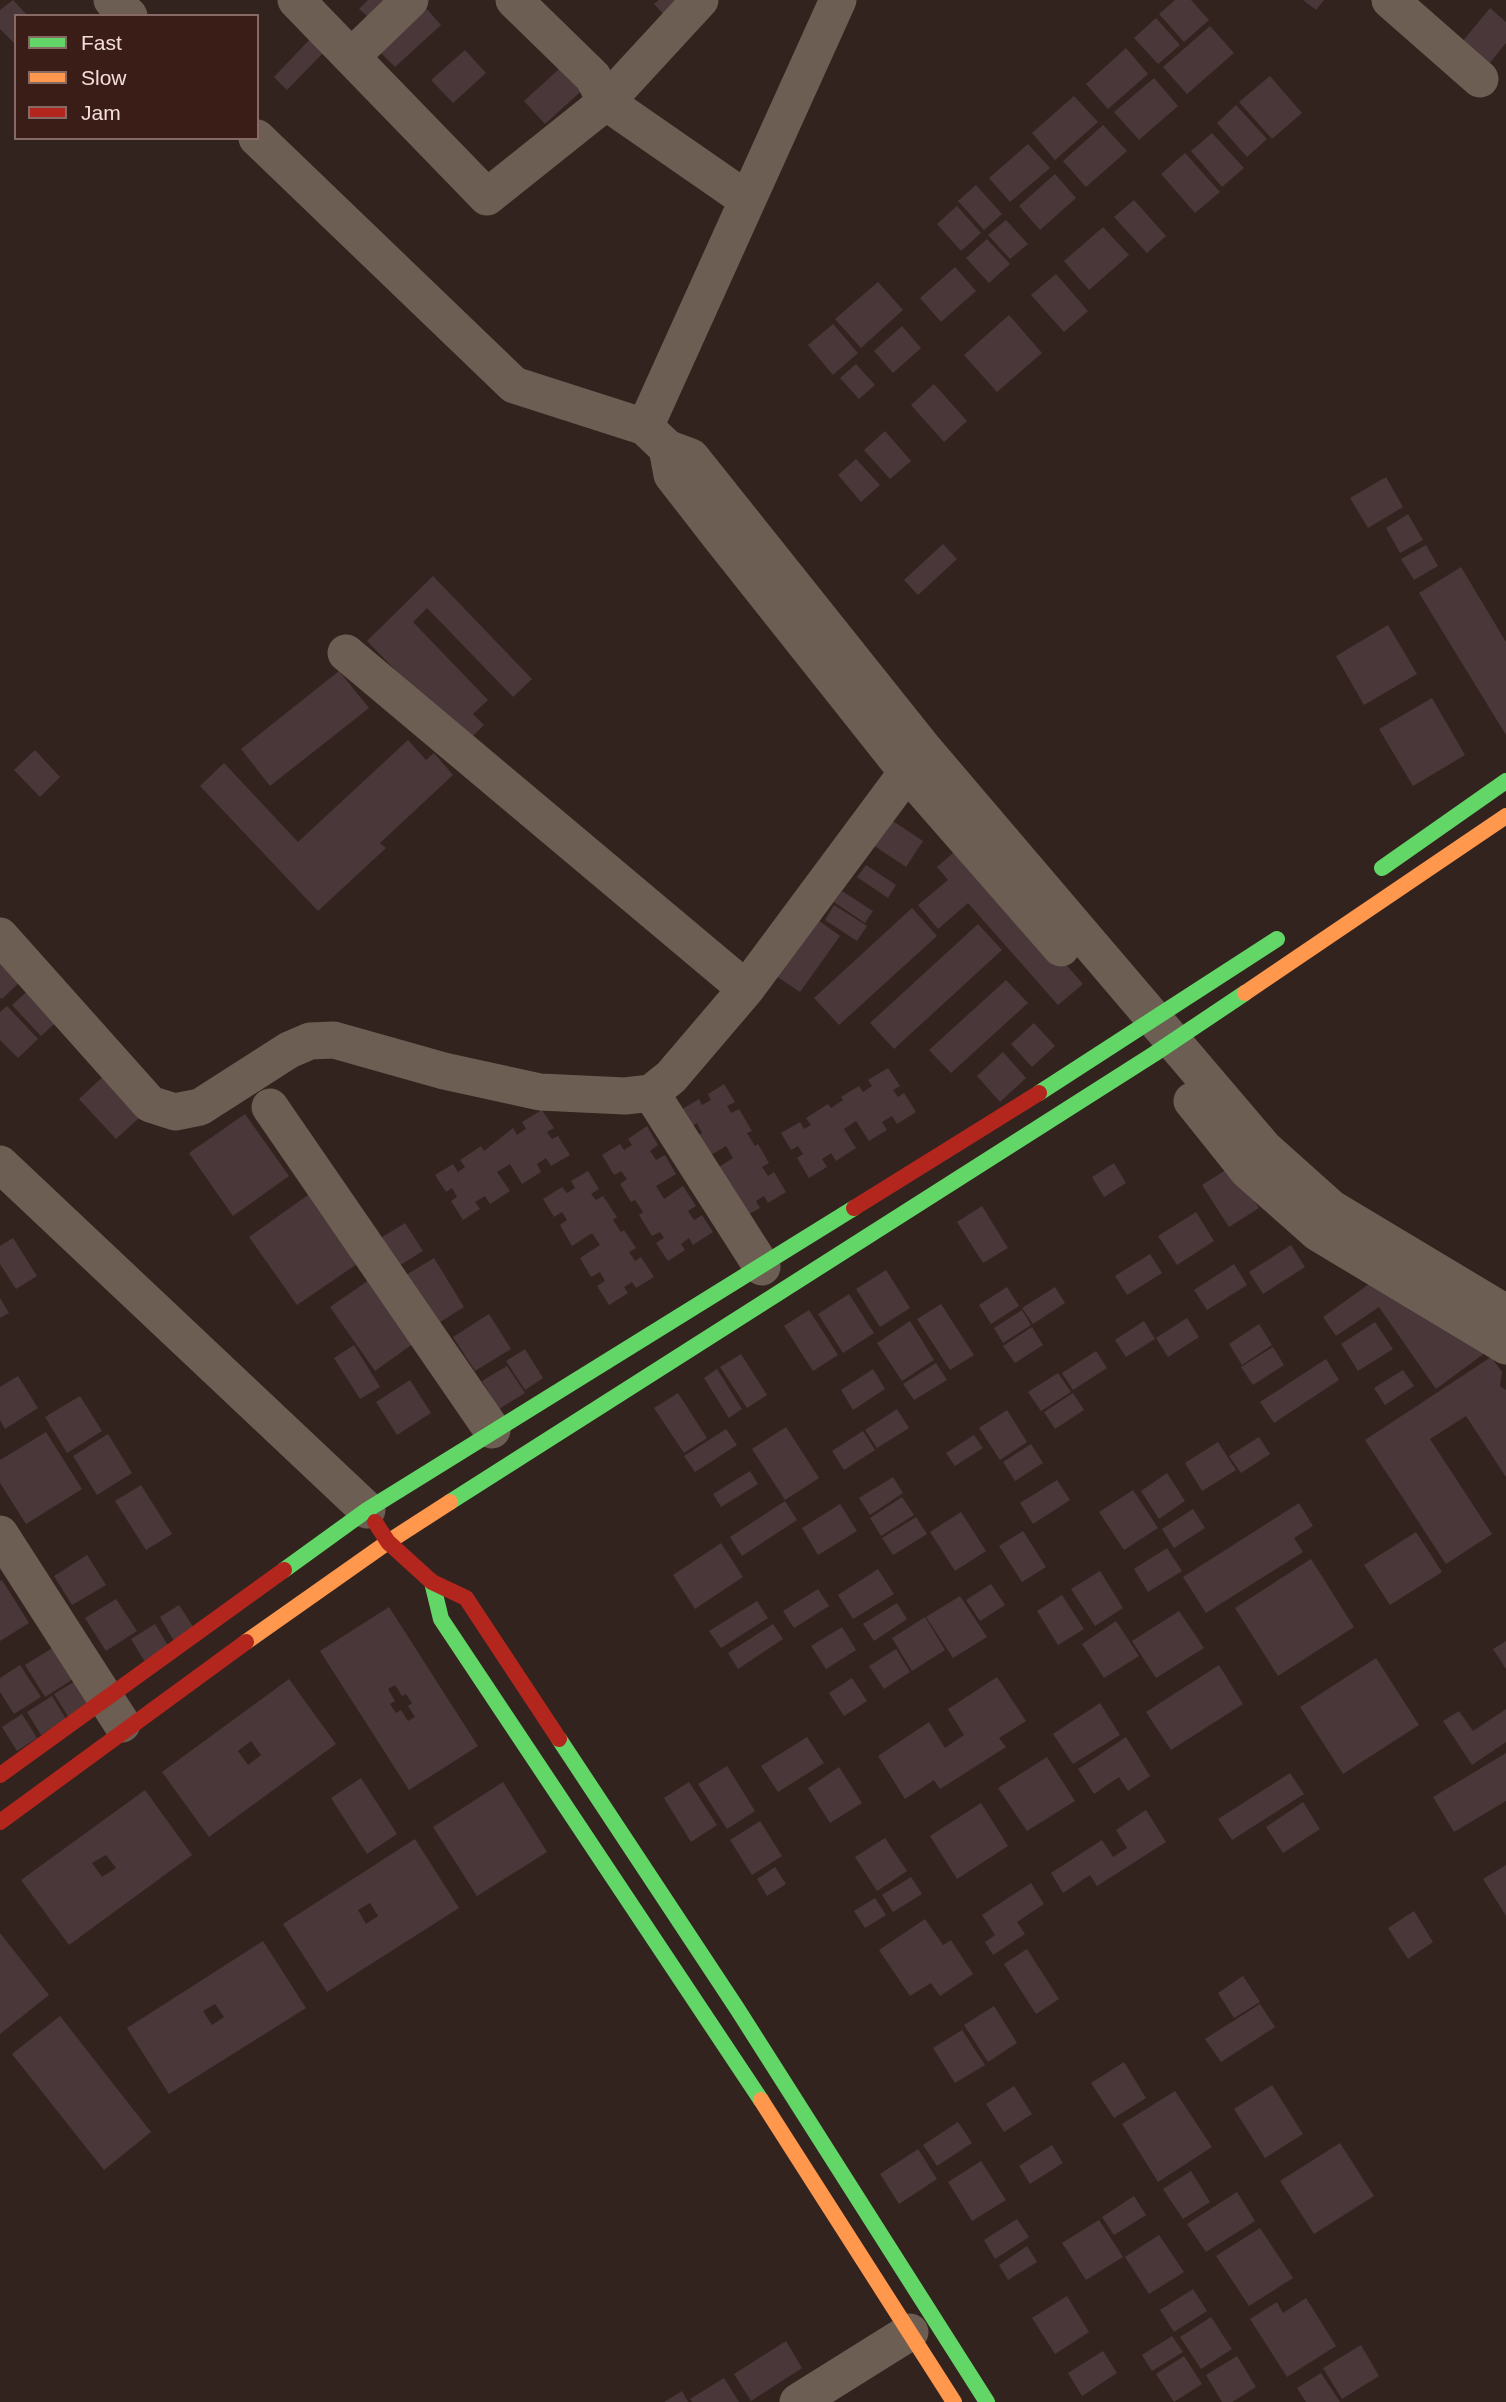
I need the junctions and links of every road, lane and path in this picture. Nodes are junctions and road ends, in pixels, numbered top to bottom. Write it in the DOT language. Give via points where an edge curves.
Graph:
graph roads {
  1 [pos="113,0"];
  2 [pos="296,0"];
  3 [pos="410,0"];
  4 [pos="514,0"];
  5 [pos="700,0"];
  6 [pos="838,0"];
  7 [pos="1390,0"];
  8 [pos="127,14"];
  9 [pos="351,58"];
  10 [pos="1480,79"];
  11 [pos="606,103"];
  12 [pos="259,140"];
  13 [pos="746,199"];
  14 [pos="656,438"];
  15 [pos="346,653"];
  16 [pos="916,760"];
  17 [pos="1506,781"];
  18 [pos="1506,816"];
  19 [pos="1373,875"];
  20 [pos="1294,929"];
  21 [pos="0,936"];
  22 [pos="746,989"];
  23 [pos="1155,1037"];
  24 [pos="651,1093"];
  25 [pos="270,1107"];
  26 [pos="1,1166"];
  27 [pos="762,1267"];
  28 [pos="1506,1313"];
  29 [pos="1506,1346"];
  30 [pos="492,1430"];
  31 [pos="367,1510"];
  32 [pos="0,1534"];
  33 [pos="388,1542"];
  34 [pos="432,1582"];
  35 [pos="115,1714"];
  36 [pos="0,1775"];
  37 [pos="0,1822"];
  38 [pos="738,2010"];
  39 [pos="712,2026"];
  40 [pos="851,2187"];
  41 [pos="828,2202"];
  42 [pos="910,2332"];
  43 [pos="798,2402"];
  44 [pos="954,2402"];
  45 [pos="987,2402"];
  1 -- 8 [label="street"];
  2 -- 9 [label="street"];
  3 -- 9 [label="street"];
  4 -- 11 [label="street" via="593,78"];
  5 -- 11 [label="street"];
  6 -- 13 [label="street"];
  7 -- 10 [label="street"];
  9 -- 11 [label="street" via="487,197"];
  11 -- 13 [label="street"];
  12 -- 14 [label="street" via="514,385"];
  13 -- 14 [label="street"];
  14 -- 16 [label="street" via="673,475"];
  15 -- 22 [label="street"];
  16 -- 22 [label="street"];
  16 -- 23 [label="street"];
  17 -- 19 [label="street"];
  18 -- 23 [label="street"];
  20 -- 23 [label="street"];
  21 -- 24 [label="street" via="150,1104 175,1112 200,1107 289,1050 310,1041 334,1040 540,1092"];
  22 -- 24 [label="street" via="671,1077"];
  23 -- 27 [label="street"];
  23 -- 28 [label="street" via="1264,1148 1331,1208"];
  23 -- 29 [label="street" via="1248,1171 1318,1233"];
  23 -- 33 [label="street"];
  24 -- 27 [label="street"];
  25 -- 30 [label="street"];
  26 -- 31 [label="street"];
  27 -- 30 [label="street"];
  30 -- 31 [label="street"];
  31 -- 33 [label="street"];
  31 -- 35 [label="street"];
  32 -- 35 [label="street"];
  33 -- 34 [label="street"];
  33 -- 35 [label="street"];
  34 -- 38 [label="street" via="466,1598"];
  34 -- 39 [label="street" via="441,1619"];
  35 -- 36 [label="street"];
  35 -- 37 [label="street"];
  38 -- 39 [label="street"];
  38 -- 40 [label="street"];
  39 -- 41 [label="street"];
  40 -- 41 [label="street"];
  40 -- 45 [label="street"];
  41 -- 42 [label="street"];
  42 -- 43 [label="street"];
  42 -- 44 [label="street"];
}
